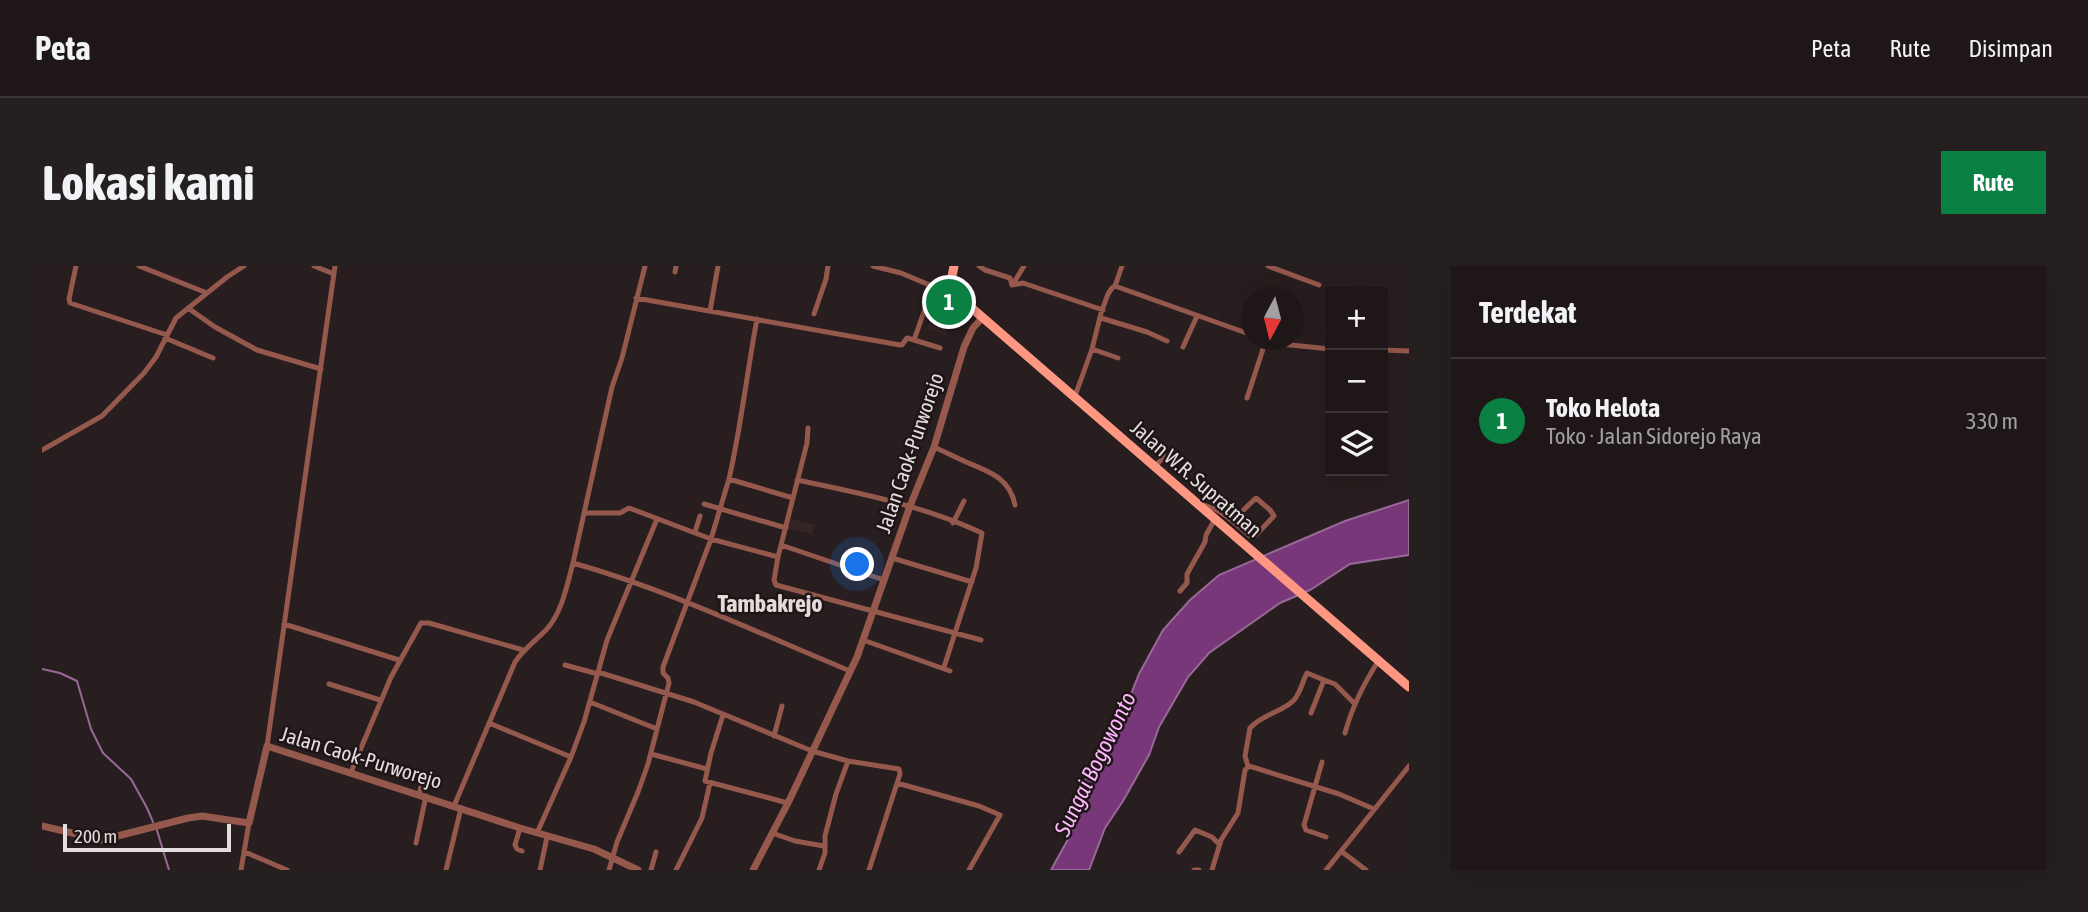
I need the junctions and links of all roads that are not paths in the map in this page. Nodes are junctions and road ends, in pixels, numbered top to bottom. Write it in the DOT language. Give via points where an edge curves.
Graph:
graph roads {
  1 [pos="76,266"];
  2 [pos="139,266"];
  3 [pos="244,266"];
  4 [pos="314,266"];
  5 [pos="335,266"];
  6 [pos="645,266"];
  7 [pos="718,266"];
  8 [pos="828,266"];
  9 [pos="873,266"];
  10 [pos="954,266"];
  11 [pos="979,266"];
  12 [pos="1024,266"];
  13 [pos="1122,266"];
  14 [pos="1268,266"];
  15 [pos="334,274"];
  16 [pos="1012,285"];
  17 [pos="1319,285"];
  18 [pos="933,286"];
  19 [pos="1115,286"];
  20 [pos="207,293"];
  21 [pos="959,297"];
  22 [pos="636,298"];
  23 [pos="188,308"];
  24 [pos="1103,310"];
  25 [pos="710,311"];
  26 [pos="814,314"];
  27 [pos="1197,316"];
  28 [pos="983,317"];
  29 [pos="1101,318"];
  30 [pos="757,319"];
  31 [pos="1241,331"];
  32 [pos="166,337"];
  33 [pos="914,340"];
  34 [pos="1167,341"];
  35 [pos="1304,346"];
  36 [pos="1183,347"];
  37 [pos="940,348"];
  38 [pos="1325,348"];
  39 [pos="1092,349"];
  40 [pos="1261,350"];
  41 [pos="1388,350"];
  42 [pos="1409,351"];
  43 [pos="213,358"];
  44 [pos="1118,358"];
  45 [pos="321,369"];
  46 [pos="1075,396"];
  47 [pos="1247,398"];
  48 [pos="808,428"];
  49 [pos="934,447"];
  50 [pos="42,450"];
  51 [pos="1165,456"];
  52 [pos="1154,467"];
  53 [pos="729,479"];
  54 [pos="797,480"];
  55 [pos="793,498"];
  56 [pos="964,501"];
  57 [pos="704,504"];
  58 [pos="1015,505"];
  59 [pos="1199,505"];
  60 [pos="910,506"];
  61 [pos="721,510"];
  62 [pos="584,513"];
  63 [pos="700,516"];
  64 [pos="657,519"];
  65 [pos="1215,519"];
  66 [pos="1232,521"];
  67 [pos="953,523"];
  68 [pos="786,528"];
  69 [pos="695,532"];
  70 [pos="711,539"];
  71 [pos="781,545"];
  72 [pos="778,557"];
  73 [pos="892,558"];
  74 [pos="573,564"];
  75 [pos="632,580"];
  76 [pos="884,580"];
  77 [pos="972,582"];
  78 [pos="1180,591"];
  79 [pos="688,602"];
  80 [pos="873,610"];
  81 [pos="284,624"];
  82 [pos="954,634"];
  83 [pos="863,640"];
  84 [pos="981,640"];
  85 [pos="523,650"];
  86 [pos="399,660"];
  87 [pos="1379,660"];
  88 [pos="565,665"];
  89 [pos="850,671"];
  90 [pos="598,673"];
  91 [pos="1324,680"];
  92 [pos="329,684"];
  93 [pos="1409,687"];
  94 [pos="666,693"];
  95 [pos="380,701"];
  96 [pos="590,702"];
  97 [pos="1355,704"];
  98 [pos="782,706"];
  99 [pos="1311,713"];
  100 [pos="723,715"];
  101 [pos="489,723"];
  102 [pos="657,729"];
  103 [pos="1345,733"];
  104 [pos="774,736"];
  105 [pos="267,746"];
  106 [pos="812,751"];
  107 [pos="651,754"];
  108 [pos="571,758"];
  109 [pos="848,761"];
  110 [pos="1322,762"];
  111 [pos="1248,766"];
  112 [pos="1409,766"];
  113 [pos="707,769"];
  114 [pos="351,772"];
  115 [pos="424,777"];
  116 [pos="710,783"];
  117 [pos="897,783"];
  118 [pos="1316,787"];
  119 [pos="422,795"];
  120 [pos="788,803"];
  121 [pos="458,807"];
  122 [pos="1374,809"];
  123 [pos="248,823"];
  124 [pos="42,826"];
  125 [pos="520,828"];
  126 [pos="537,833"];
  127 [pos="772,833"];
  128 [pos="547,837"];
  129 [pos="1326,837"];
  130 [pos="416,843"];
  131 [pos="1219,844"];
  132 [pos="824,846"];
  133 [pos="522,851"];
  134 [pos="1341,851"];
  135 [pos="245,852"];
  136 [pos="656,852"];
  137 [pos="1180,852"];
  138 [pos="613,859"];
  139 [pos="241,870"];
  140 [pos="288,870"];
  141 [pos="446,870"];
  142 [pos="540,870"];
  143 [pos="609,870"];
  144 [pos="638,870"];
  145 [pos="651,870"];
  146 [pos="676,870"];
  147 [pos="753,870"];
  148 [pos="819,870"];
  149 [pos="869,870"];
  150 [pos="969,870"];
  151 [pos="1212,870"];
  152 [pos="1326,870"];
  153 [pos="1366,870"];
  1 -- 32 [label="street" via="70,303"];
  2 -- 20 [label="street"];
  3 -- 20 [label="street"];
  4 -- 15 [label="street"];
  5 -- 15 [label="street"];
  6 -- 22 [label="street"];
  7 -- 25 [label="street"];
  8 -- 26 [label="street"];
  9 -- 18 [label="street"];
  10 -- 21 [label="main road" via="951,282"];
  11 -- 16 [label="street" via="1010,278"];
  12 -- 16 [label="street"];
  13 -- 19 [label="street"];
  14 -- 17 [label="street"];
  15 -- 45 [label="street"];
  16 -- 24 [label="street" via="1023,283"];
  18 -- 21 [label="street"];
  18 -- 33 [label="street"];
  19 -- 24 [label="street"];
  19 -- 27 [label="street"];
  20 -- 23 [label="street"];
  21 -- 28 [label="main road, Jalan W.R. Supratman"];
  22 -- 25 [label="street"];
  22 -- 62 [label="street"];
  23 -- 32 [label="street" via="176,318"];
  23 -- 45 [label="street" via="257,350"];
  24 -- 29 [label="street"];
  25 -- 30 [label="street"];
  27 -- 31 [label="street"];
  27 -- 36 [label="street"];
  28 -- 46 [label="main road, Jalan W.R. Supratman"];
  28 -- 49 [label="street, Jalan Caok-Purworejo" via="964,347"];
  29 -- 34 [label="street"];
  29 -- 39 [label="street"];
  30 -- 33 [label="street" via="901,346 907,338"];
  30 -- 53 [label="street"];
  32 -- 43 [label="street"];
  32 -- 50 [label="street" via="144,373 102,415"];
  33 -- 37 [label="street"];
  35 -- 38 [label="street"];
  39 -- 44 [label="street"];
  39 -- 46 [label="street"];
  40 -- 47 [label="street"];
  41 -- 42 [label="street"];
  45 -- 81 [label="street"];
  46 -- 52 [label="main road, Jalan W.R. Supratman"];
  48 -- 54 [label="street"];
  49 -- 58 [label="street" via="1000,478"];
  49 -- 60 [label="street, Jalan Caok-Purworejo"];
  51 -- 52 [label="street"];
  52 -- 59 [label="main road, Jalan W.R. Supratman"];
  53 -- 55 [label="street"];
  53 -- 61 [label="street"];
  54 -- 55 [label="street"];
  54 -- 60 [label="street"];
  55 -- 68 [label="street"];
  56 -- 67 [label="street"];
  57 -- 61 [label="street"];
  59 -- 65 [label="main road, Jalan W.R. Supratman"];
  59 -- 66 [label="street"];
  60 -- 67 [label="street"];
  60 -- 73 [label="street, Jalan Caok-Purworejo"];
  61 -- 68 [label="street"];
  61 -- 70 [label="street"];
  62 -- 64 [label="street" via="620,513 629,508"];
  62 -- 74 [label="street"];
  63 -- 69 [label="street"];
  64 -- 69 [label="street"];
  64 -- 75 [label="street"];
  65 -- 78 [label="street"];
  65 -- 87 [label="main road, Jalan W.R. Supratman"];
  66 -- 66 [label="street" via="1256,498 1274,516 1256,536"];
  67 -- 77 [label="street" via="982,533"];
  68 -- 71 [label="street"];
  69 -- 70 [label="street"];
  70 -- 72 [label="street"];
  70 -- 79 [label="street"];
  71 -- 72 [label="street"];
  71 -- 76 [label="street"];
  72 -- 80 [label="street" via="776,585"];
  73 -- 76 [label="street, Jalan Caok-Purworejo"];
  73 -- 77 [label="street"];
  74 -- 75 [label="street"];
  74 -- 85 [label="street" via="551,624"];
  75 -- 79 [label="street"];
  75 -- 90 [label="street"];
  76 -- 80 [label="street, Jalan Caok-Purworejo"];
  77 -- 82 [label="street"];
  79 -- 89 [label="street"];
  79 -- 94 [label="street" via="663,667 669,681"];
  80 -- 82 [label="street"];
  80 -- 83 [label="street, Jalan Caok-Purworejo"];
  81 -- 86 [label="street"];
  81 -- 105 [label="street"];
  82 -- 83 [label="street" via="947,669"];
  82 -- 84 [label="street"];
  83 -- 89 [label="street, Jalan Caok-Purworejo"];
  85 -- 86 [label="street" via="425,622"];
  85 -- 101 [label="street"];
  86 -- 95 [label="street"];
  87 -- 93 [label="main road, Jalan W.R. Supratman"];
  87 -- 97 [label="street"];
  88 -- 90 [label="street"];
  89 -- 106 [label="street, Jalan Caok-Purworejo"];
  90 -- 94 [label="street"];
  90 -- 96 [label="street"];
  91 -- 97 [label="street" via="1335,684"];
  91 -- 99 [label="street"];
  91 -- 111 [label="street" via="1307,673 1295,699 1253,724 1244,760"];
  92 -- 95 [label="street"];
  94 -- 100 [label="street"];
  94 -- 102 [label="street"];
  95 -- 114 [label="street"];
  96 -- 102 [label="street"];
  96 -- 108 [label="street"];
  97 -- 103 [label="street"];
  98 -- 104 [label="street"];
  100 -- 104 [label="street"];
  100 -- 113 [label="street"];
  101 -- 108 [label="street"];
  101 -- 121 [label="street"];
  102 -- 107 [label="street"];
  104 -- 106 [label="street"];
  105 -- 114 [label="street, Jalan Caok-Purworejo"];
  105 -- 123 [label="street, Jalan Caok-Purworejo"];
  106 -- 109 [label="street"];
  106 -- 120 [label="street, Jalan Caok-Purworejo"];
  107 -- 113 [label="street"];
  107 -- 138 [label="street"];
  108 -- 126 [label="street"];
  109 -- 117 [label="street" via="895,768 900,772"];
  109 -- 132 [label="street"];
  110 -- 118 [label="street"];
  111 -- 118 [label="street"];
  111 -- 131 [label="street" via="1238,813"];
  112 -- 122 [label="street"];
  113 -- 116 [label="street" via="705,781"];
  114 -- 119 [label="street, Jalan Caok-Purworejo"];
  115 -- 119 [label="street"];
  116 -- 120 [label="street"];
  116 -- 146 [label="street" via="702,818"];
  117 -- 149 [label="street"];
  117 -- 150 [label="street" via="1000,815"];
  118 -- 122 [label="street"];
  118 -- 129 [label="street" via="1304,825"];
  119 -- 121 [label="street, Jalan Caok-Purworejo"];
  119 -- 130 [label="street"];
  120 -- 127 [label="street, Jalan Caok-Purworejo"];
  121 -- 125 [label="street, Jalan Caok-Purworejo"];
  121 -- 141 [label="street"];
  122 -- 134 [label="street"];
  123 -- 124 [label="street" via="202,816 102,840"];
  123 -- 135 [label="street"];
  125 -- 126 [label="street, Jalan Caok-Purworejo"];
  125 -- 133 [label="street" via="515,848"];
  126 -- 128 [label="street, Jalan Caok-Purworejo"];
  127 -- 132 [label="street"];
  127 -- 147 [label="street, Jalan Caok-Purworejo"];
  128 -- 138 [label="street, Jalan Caok-Purworejo"];
  128 -- 142 [label="street"];
  131 -- 137 [label="street" via="1195,830"];
  131 -- 151 [label="street"];
  132 -- 148 [label="street"];
  134 -- 152 [label="street"];
  134 -- 153 [label="street"];
  135 -- 139 [label="street"];
  135 -- 140 [label="street"];
  136 -- 145 [label="street"];
  138 -- 143 [label="street"];
  138 -- 144 [label="street, Jalan Caok-Purworejo"];
}
